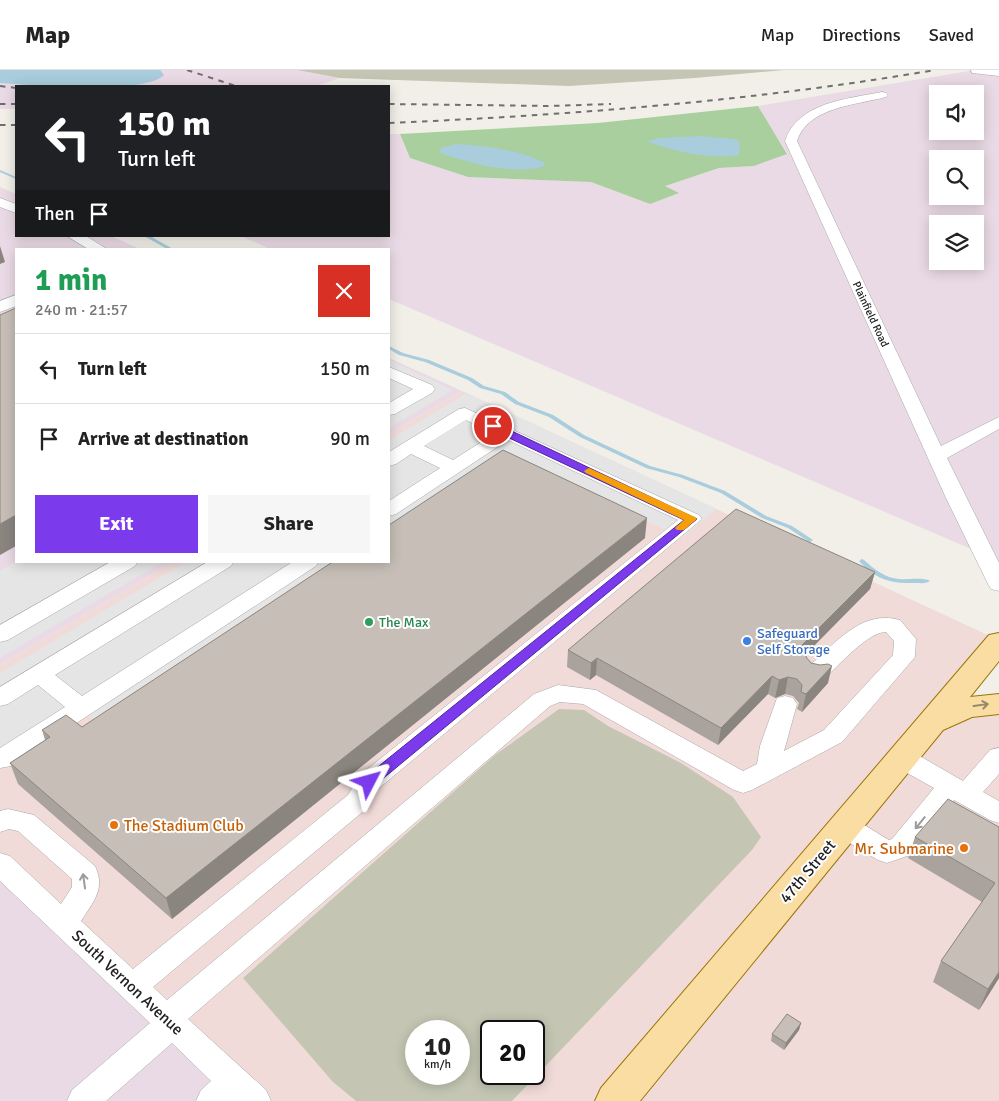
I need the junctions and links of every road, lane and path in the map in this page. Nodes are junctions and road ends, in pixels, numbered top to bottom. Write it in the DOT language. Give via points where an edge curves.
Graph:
graph roads {
  1 [pos="976,71"];
  2 [pos="999,73"];
  3 [pos="882,95"];
  4 [pos="0,202"];
  5 [pos="15,210"];
  6 [pos="76,237"];
  7 [pos="98,248"];
  8 [pos="15,300"];
  9 [pos="0,307"];
  10 [pos="390,372"];
  11 [pos="390,409"];
  12 [pos="999,422"];
  13 [pos="507,433"];
  14 [pos="411,446"];
  15 [pos="937,456"];
  16 [pos="390,459"];
  17 [pos="454,468"];
  18 [pos="390,509"];
  19 [pos="125,563"];
  20 [pos="221,563"];
  21 [pos="306,563"];
  22 [pos="999,584"];
  23 [pos="0,635"];
  24 [pos="999,642"];
  25 [pos="816,673"];
  26 [pos="39,674"];
  27 [pos="0,698"];
  28 [pos="785,704"];
  29 [pos="999,704"];
  30 [pos="82,708"];
  31 [pos="931,723"];
  32 [pos="0,757"];
  33 [pos="999,757"];
  34 [pos="902,758"];
  35 [pos="769,769"];
  36 [pos="958,790"];
  37 [pos="999,814"];
  38 [pos="0,822"];
  39 [pos="844,827"];
  40 [pos="0,864"];
  41 [pos="64,923"];
  42 [pos="132,986"];
  43 [pos="170,1021"];
  44 [pos="233,1094"];
  45 [pos="83,1101"];
  46 [pos="615,1101"];
  1 -- 2 [label="street"];
  3 -- 15 [label="street, Plainfield Road" via="815,113 797,125 792,141"];
  4 -- 5 [label="street"];
  6 -- 7 [label="street"];
  8 -- 9 [label="street"];
  10 -- 11 [label="street" via="426,389"];
  12 -- 15 [label="street"];
  13 -- 14 [label="street" via="465,413"];
  13 -- 17 [label="street"];
  13 -- 42 [label="street" via="692,519 369,782 357,802"];
  14 -- 16 [label="street"];
  14 -- 17 [label="street"];
  15 -- 22 [label="street, Plainfield Road"];
  17 -- 18 [label="street"];
  19 -- 23 [label="street"];
  20 -- 26 [label="street"];
  21 -- 30 [label="street"];
  24 -- 31 [label="main road, 47th Street"];
  25 -- 35 [label="street" via="862,632 878,624 892,625 905,639 904,657 833,736"];
  26 -- 27 [label="street"];
  26 -- 30 [label="street"];
  28 -- 35 [label="street" via="772,746"];
  31 -- 29 [label="main road, one-way" via="962,708 984,703"];
  30 -- 32 [label="street" via="2,759"];
  31 -- 34 [label="main road, 47th Street"];
  33 -- 36 [label="street"];
  34 -- 36 [label="street"];
  34 -- 39 [label="main road, 47th Street"];
  35 -- 43 [label="street" via="743,783 588,696 558,693 542,700"];
  36 -- 37 [label="street"];
  36 -- 39 [label="street, one-way" via="901,847 887,852"];
  41 -- 38 [label="street, one-way" via="86,889 85,874 25,822"];
  39 -- 46 [label="main road, 47th Street"];
  40 -- 41 [label="street, South Vernon Avenue"];
  41 -- 42 [label="street, South Vernon Avenue"];
  42 -- 43 [label="street, South Vernon Avenue"];
  43 -- 44 [label="street, South Vernon Avenue"];
  43 -- 45 [label="street"];
}
